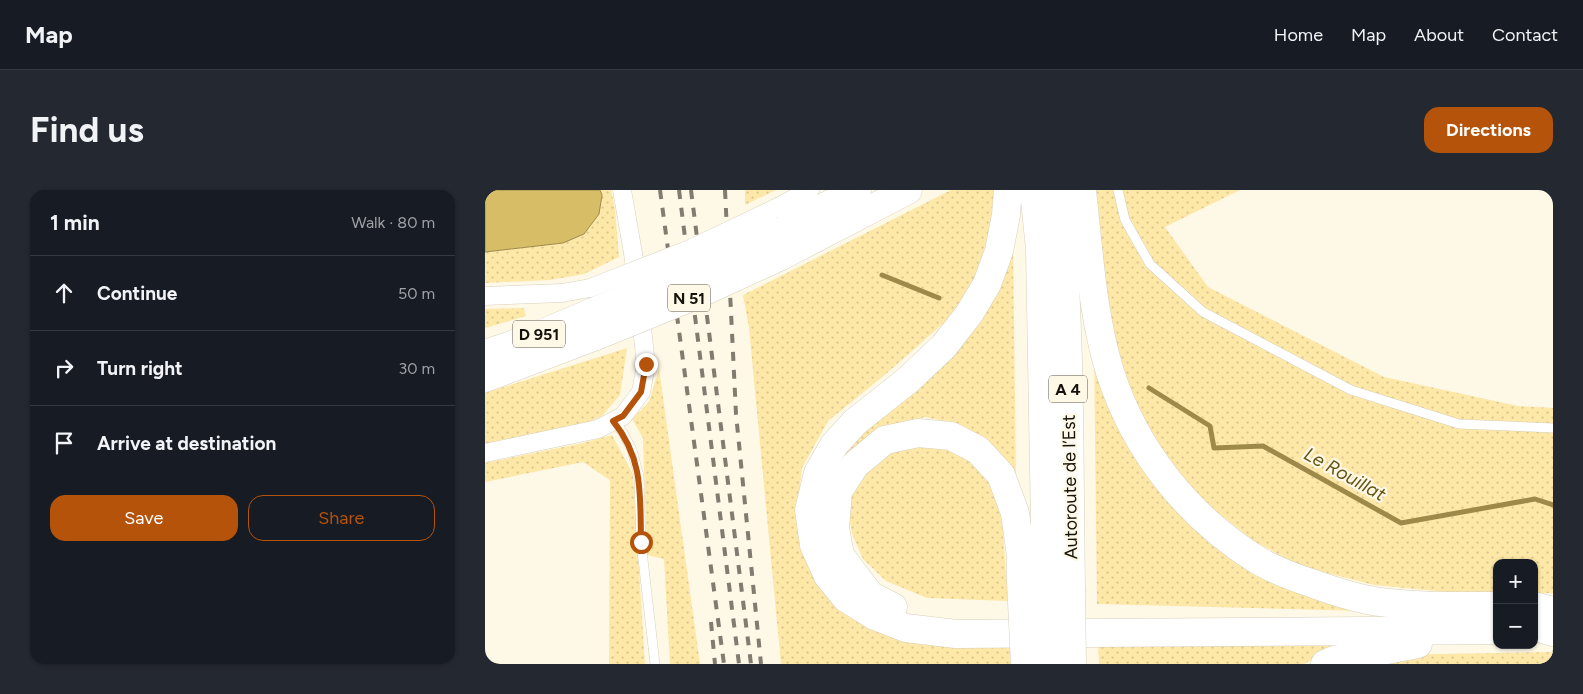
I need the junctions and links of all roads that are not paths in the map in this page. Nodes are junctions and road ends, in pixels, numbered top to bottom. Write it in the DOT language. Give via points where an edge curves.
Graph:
graph roads {
  1 [pos="622,190"];
  2 [pos="810,190"];
  3 [pos="857,190"];
  4 [pos="908,190"];
  5 [pos="1008,190"];
  6 [pos="1034,190"];
  7 [pos="1058,190"];
  8 [pos="1082,190"];
  9 [pos="1118,190"];
  10 [pos="777,232"];
  11 [pos="485,296"];
  12 [pos="593,312"];
  13 [pos="485,354"];
  14 [pos="485,378"];
  15 [pos="613,421"];
  16 [pos="1553,428"];
  17 [pos="485,453"];
  18 [pos="1046,584"];
  19 [pos="1493,606"];
  20 [pos="1538,607"];
  21 [pos="1553,612"];
  22 [pos="1538,614"];
  23 [pos="1493,616"];
  24 [pos="1538,628"];
  25 [pos="1493,630"];
  26 [pos="1553,632"];
  27 [pos="1553,636"];
  28 [pos="1538,638"];
  29 [pos="1493,641"];
  30 [pos="655,664"];
  31 [pos="1025,664"];
  32 [pos="1047,664"];
  33 [pos="1072,664"];
  34 [pos="1325,664"];
  1 -- 15 [label="street" via="646,364 641,392 623,416"];
  2 -- 10 [label="street"];
  3 -- 10 [label="main road"];
  4 -- 10 [label="main road, N 51"];
  5 -- 25 [label="main road" via="999,251 987,284 969,314 944,346 855,422 834,445 818,473 809,510 814,545 828,576 846,598 875,616 905,628 957,634"];
  6 -- 18 [label="main road, Autoroute de l’Est / A 4" via="1040,249"];
  7 -- 18 [label="main road, Autoroute de l’Est / A 4" via="1064,256 1069,401"];
  8 -- 19 [label="main road" via="1095,308 1110,373 1125,412 1151,458 1203,520 1260,561 1340,594 1389,603"];
  9 -- 16 [label="lane" via="1125,220 1150,264 1203,312 1360,393 1459,424"];
  10 -- 12 [label="street, bridge" via="690,249"];
  10 -- 12 [label="main road, N 51, bridge" via="694,296"];
  11 -- 12 [label="street" via="562,293"];
  12 -- 13 [label="main road, D 951"];
  12 -- 14 [label="main road, N 51"];
  15 -- 17 [label="street" via="598,428"];
  15 -- 30 [label="lane" via="632,450 639,476 641,542"];
  18 -- 23 [label="main road" via="1021,556 1015,513 1001,475 977,450 951,436 917,433 885,440 855,466 839,491 835,528 840,555 871,596 901,611 927,618"];
  18 -- 31 [label="main road, bridge"];
  18 -- 32 [label="main road, Autoroute de l’Est / A 4, bridge"];
  18 -- 33 [label="main road, Autoroute de l’Est / A 4, bridge"];
  20 -- 21 [label="main road"];
  21 -- 22 [label="main road"];
  24 -- 26 [label="main road"];
  27 -- 28 [label="main road"];
  29 -- 34 [label="main road" via="1419,644"];
}
